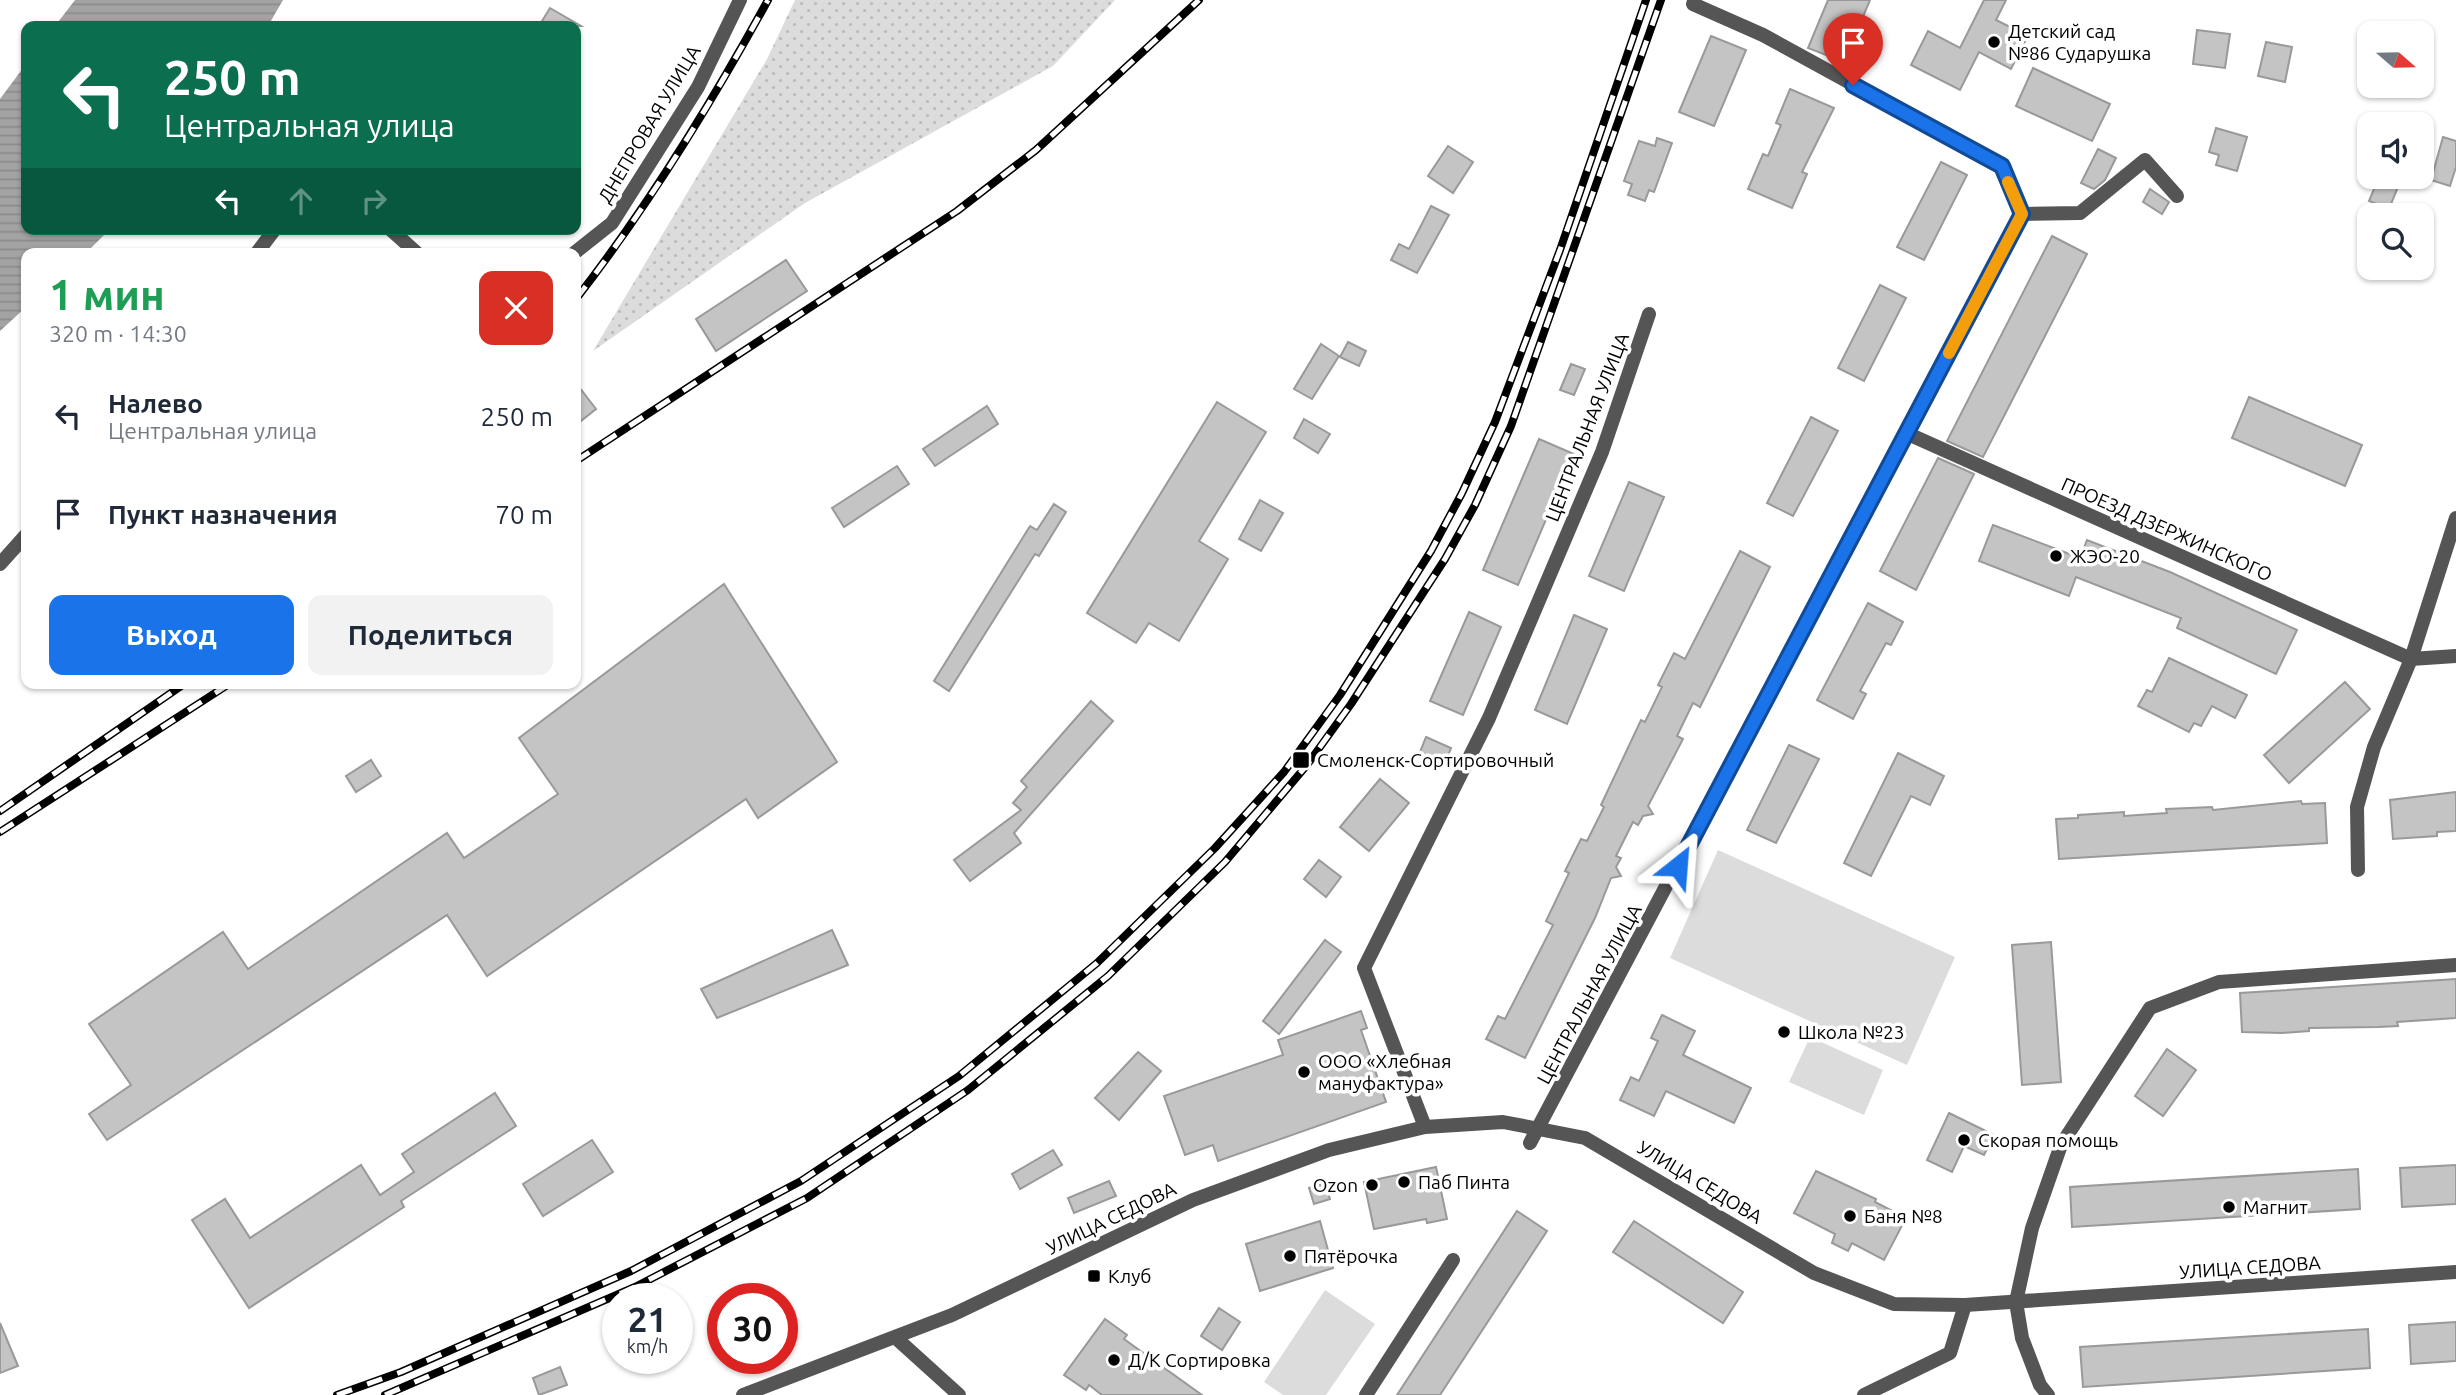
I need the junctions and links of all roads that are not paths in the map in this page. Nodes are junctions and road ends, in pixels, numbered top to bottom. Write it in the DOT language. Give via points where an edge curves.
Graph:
graph roads {
  1 [pos="740,0"];
  2 [pos="1693,4"];
  3 [pos="2177,196"];
  4 [pos="2022,214"];
  5 [pos="397,235"];
  6 [pos="411,248"];
  7 [pos="581,248"];
  8 [pos="1649,314"];
  9 [pos="1906,433"];
  10 [pos="2456,518"];
  11 [pos="21,541"];
  12 [pos="0,564"];
  13 [pos="2456,656"];
  14 [pos="2412,659"];
  15 [pos="2358,870"];
  16 [pos="2456,965"];
  17 [pos="1425,1127"];
  18 [pos="1539,1129"];
  19 [pos="1530,1143"];
  20 [pos="1453,1260"];
  21 [pos="2456,1272"];
  22 [pos="2016,1302"];
  23 [pos="1965,1305"];
  24 [pos="895,1339"];
  25 [pos="743,1395"];
  26 [pos="960,1395"];
  27 [pos="1366,1395"];
  28 [pos="1864,1395"];
  29 [pos="2048,1395"];
  1 -- 7 [label="street, ДНЕПРОВАЯ УЛИЦА" via="698,87 612,223"];
  2 -- 4 [label="street" via="1763,35 2002,166"];
  3 -- 4 [label="street" via="2145,160 2080,213"];
  4 -- 9 [label="street, ЦЕНТРАЛЬНАЯ УЛИЦА"];
  5 -- 6 [label="street"];
  8 -- 17 [label="street, ЦЕНТРАЛЬНАЯ УЛИЦА" via="1602,452 1489,718 1364,968"];
  9 -- 14 [label="street, ПРОЕЗД ДЗЕРЖИНСКОГО"];
  9 -- 18 [label="street, ЦЕНТРАЛЬНАЯ УЛИЦА"];
  10 -- 14 [label="street"];
  11 -- 12 [label="street"];
  13 -- 14 [label="street"];
  14 -- 15 [label="street" via="2374,747 2357,807"];
  16 -- 22 [label="street" via="2219,982 2150,1008 2062,1145 2032,1228"];
  17 -- 18 [label="street, УЛИЦА СЕДОВА" via="1503,1122"];
  17 -- 24 [label="street, УЛИЦА СЕДОВА" via="1329,1150 1194,1200"];
  18 -- 19 [label="street, ЦЕНТРАЛЬНАЯ УЛИЦА"];
  18 -- 23 [label="street, УЛИЦА СЕДОВА" via="1585,1138 1814,1273 1894,1304"];
  20 -- 27 [label="street"];
  21 -- 22 [label="street, УЛИЦА СЕДОВА"];
  22 -- 23 [label="street, УЛИЦА СЕДОВА"];
  22 -- 29 [label="street" via="2022,1338"];
  23 -- 28 [label="street" via="1950,1353"];
  24 -- 25 [label="street, УЛИЦА СЕДОВА"];
  24 -- 26 [label="street"];
}
